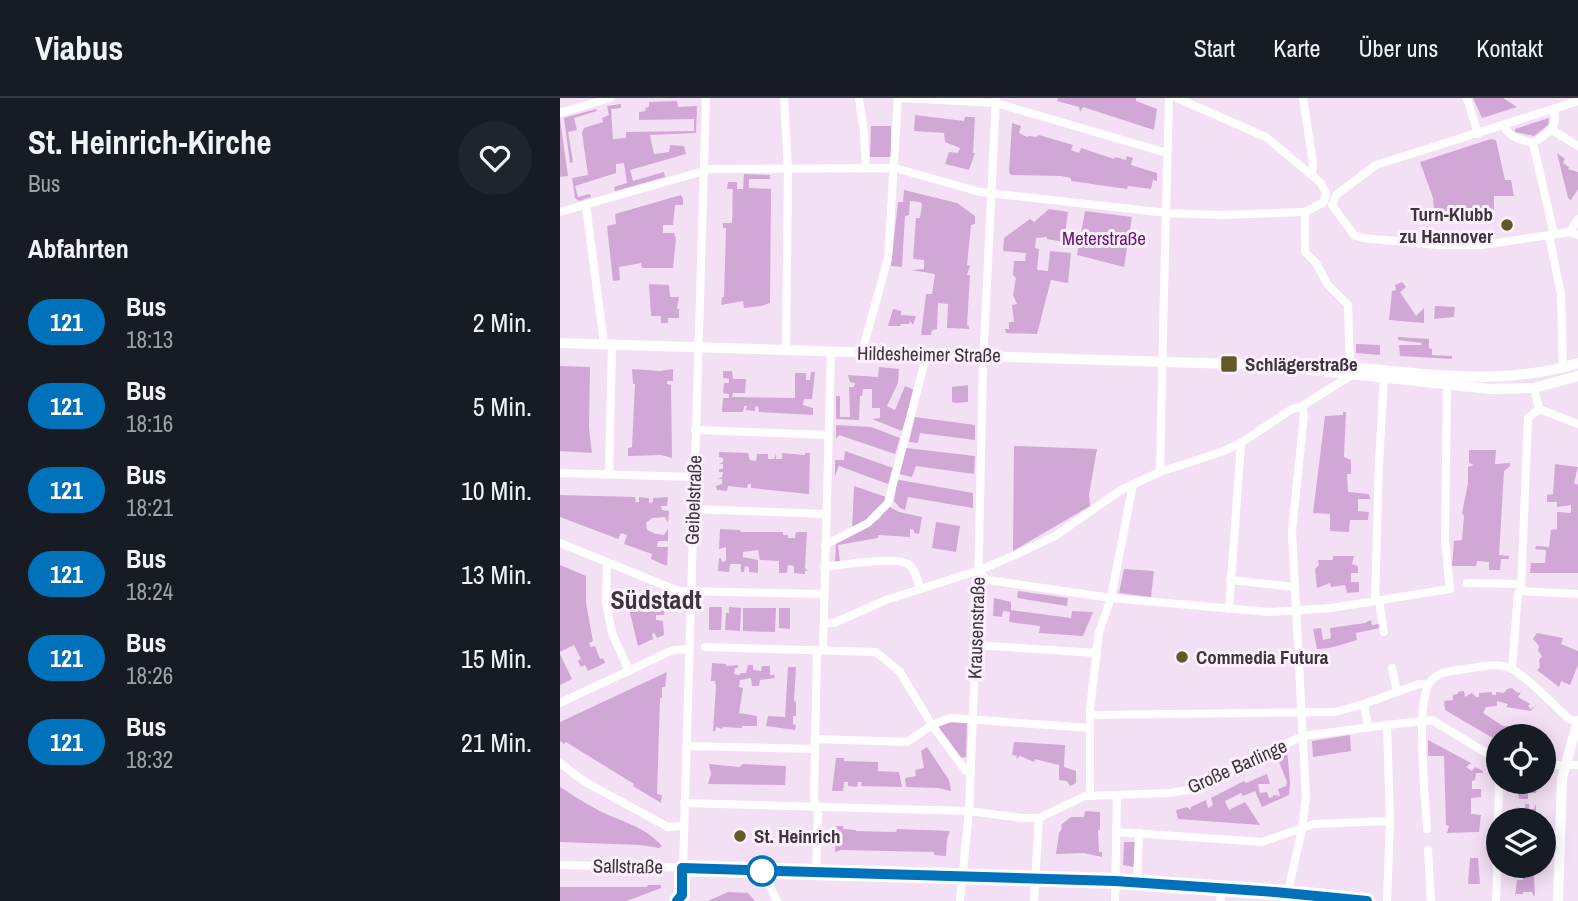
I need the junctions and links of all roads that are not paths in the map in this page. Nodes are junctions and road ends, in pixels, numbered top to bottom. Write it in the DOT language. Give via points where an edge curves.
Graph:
graph roads {
  1 [pos="610,98"];
  2 [pos="706,98"];
  3 [pos="784,98"];
  4 [pos="859,98"];
  5 [pos="900,98"];
  6 [pos="1169,98"];
  7 [pos="1303,98"];
  8 [pos="1467,98"];
  9 [pos="1180,99"];
  10 [pos="996,100"];
  11 [pos="1578,101"];
  12 [pos="1553,109"];
  13 [pos="560,113"];
  14 [pos="1504,126"];
  15 [pos="1552,130"];
  16 [pos="1478,134"];
  17 [pos="1533,143"];
  18 [pos="1578,146"];
  19 [pos="1167,153"];
  20 [pos="866,168"];
  21 [pos="788,169"];
  22 [pos="895,169"];
  23 [pos="704,171"];
  24 [pos="1312,175"];
  25 [pos="991,194"];
  26 [pos="586,205"];
  27 [pos="560,212"];
  28 [pos="1305,212"];
  29 [pos="1167,213"];
  30 [pos="1578,219"];
  31 [pos="1574,233"];
  32 [pos="1551,236"];
  33 [pos="560,343"];
  34 [pos="608,344"];
  35 [pos="698,347"];
  36 [pos="786,350"];
  37 [pos="831,351"];
  38 [pos="862,352"];
  39 [pos="983,355"];
  40 [pos="1162,361"];
  41 [pos="1578,363"];
  42 [pos="924,364"];
  43 [pos="1563,368"];
  44 [pos="1333,369"];
  45 [pos="1351,371"];
  46 [pos="1578,376"];
  47 [pos="1384,379"];
  48 [pos="1447,385"];
  49 [pos="1534,388"];
  50 [pos="1327,389"];
  51 [pos="1302,406"];
  52 [pos="1538,409"];
  53 [pos="1578,424"];
  54 [pos="695,429"];
  55 [pos="828,435"];
  56 [pos="1241,443"];
  57 [pos="1160,472"];
  58 [pos="560,473"];
  59 [pos="609,474"];
  60 [pos="694,477"];
  61 [pos="1133,484"];
  62 [pos="693,509"];
  63 [pos="825,514"];
  64 [pos="560,543"];
  65 [pos="825,545"];
  66 [pos="607,562"];
  67 [pos="824,566"];
  68 [pos="978,571"];
  69 [pos="1230,580"];
  70 [pos="1466,583"];
  71 [pos="1295,587"];
  72 [pos="1521,588"];
  73 [pos="920,589"];
  74 [pos="691,591"];
  75 [pos="824,594"];
  76 [pos="1578,594"];
  77 [pos="1111,598"];
  78 [pos="1377,601"];
  79 [pos="1229,609"];
  80 [pos="1297,612"];
  81 [pos="824,623"];
  82 [pos="1384,632"];
  83 [pos="975,645"];
  84 [pos="705,647"];
  85 [pos="689,649"];
  86 [pos="820,650"];
  87 [pos="1096,653"];
  88 [pos="1392,668"];
  89 [pos="1512,669"];
  90 [pos="629,671"];
  91 [pos="1428,685"];
  92 [pos="1397,692"];
  93 [pos="560,703"];
  94 [pos="1364,704"];
  95 [pos="1302,713"];
  96 [pos="1090,715"];
  97 [pos="973,718"];
  98 [pos="1422,722"];
  99 [pos="1578,722"];
  100 [pos="933,725"];
  101 [pos="1387,725"];
  102 [pos="1368,727"];
  103 [pos="1090,728"];
  104 [pos="1303,736"];
  105 [pos="815,744"];
  106 [pos="686,746"];
  107 [pos="1486,753"];
  108 [pos="560,763"];
  109 [pos="1572,766"];
  110 [pos="971,771"];
  111 [pos="1117,794"];
  112 [pos="1090,796"];
  113 [pos="684,803"];
  114 [pos="815,806"];
  115 [pos="969,811"];
  116 [pos="1039,818"];
  117 [pos="1390,821"];
  118 [pos="683,826"];
  119 [pos="1302,829"];
  120 [pos="1427,829"];
  121 [pos="1116,832"];
  122 [pos="1139,834"];
  123 [pos="1428,850"];
  124 [pos="560,865"];
  125 [pos="682,868"];
  126 [pos="768,871"];
  127 [pos="816,871"];
  128 [pos="963,875"];
  129 [pos="1035,878"];
  130 [pos="1497,878"];
  131 [pos="1115,881"];
  132 [pos="1137,882"];
  133 [pos="1223,888"];
  134 [pos="1287,897"];
  135 [pos="680,899"];
  136 [pos="778,901"];
  137 [pos="960,901"];
  138 [pos="1034,901"];
  139 [pos="1115,901"];
  140 [pos="1220,901"];
  141 [pos="1367,901"];
  142 [pos="1387,901"];
  143 [pos="1431,901"];
  144 [pos="1496,901"];
  145 [pos="1558,901"];
  1 -- 13 [label="street"];
  2 -- 23 [label="street, Geibelstraße"];
  3 -- 21 [label="street"];
  4 -- 20 [label="street"];
  5 -- 10 [label="street"];
  5 -- 22 [label="street"];
  6 -- 19 [label="street"];
  7 -- 24 [label="street"];
  8 -- 16 [label="street"];
  9 -- 24 [label="street" via="1266,137"];
  10 -- 19 [label="street"];
  10 -- 25 [label="street, Krausenstraße"];
  11 -- 12 [label="street"];
  12 -- 14 [label="street"];
  12 -- 15 [label="street"];
  14 -- 16 [label="street"];
  14 -- 17 [label="street" via="1513,137"];
  15 -- 17 [label="street"];
  15 -- 18 [label="street"];
  16 -- 32 [label="street" via="1376,165 1335,195 1334,210 1354,235 1362,238 1482,245"];
  17 -- 32 [label="street"];
  19 -- 29 [label="street"];
  20 -- 21 [label="street"];
  20 -- 22 [label="street"];
  21 -- 23 [label="street"];
  21 -- 36 [label="street"];
  22 -- 25 [label="street"];
  22 -- 38 [label="street" via="886,270"];
  23 -- 26 [label="street"];
  23 -- 35 [label="street, Geibelstraße"];
  24 -- 28 [label="street" via="1326,197 1322,205"];
  25 -- 29 [label="street"];
  25 -- 39 [label="street, Krausenstraße"];
  26 -- 27 [label="street"];
  26 -- 34 [label="street"];
  28 -- 29 [label="street"];
  28 -- 45 [label="street" via="1305,252 1348,305"];
  29 -- 40 [label="street"];
  30 -- 31 [label="street"];
  31 -- 32 [label="street"];
  32 -- 43 [label="street" via="1561,294"];
  33 -- 34 [label="main road, Hildesheimer Straße"];
  34 -- 35 [label="main road, Hildesheimer Straße"];
  34 -- 59 [label="street"];
  35 -- 36 [label="main road, Hildesheimer Straße"];
  35 -- 54 [label="street, Geibelstraße"];
  36 -- 37 [label="main road, Hildesheimer Straße"];
  37 -- 38 [label="main road, Hildesheimer Straße"];
  37 -- 55 [label="street"];
  38 -- 39 [label="main road, Hildesheimer Straße"];
  39 -- 40 [label="main road, Hildesheimer Straße"];
  39 -- 68 [label="street, Krausenstraße"];
  40 -- 44 [label="main road, Hildesheimer Straße"];
  40 -- 57 [label="street"];
  41 -- 43 [label="main road, Hildesheimer Straße"];
  42 -- 65 [label="street" via="888,503 869,523"];
  43 -- 45 [label="main road, Hildesheimer Straße" via="1490,378"];
  44 -- 45 [label="main road, Hildesheimer Straße"];
  44 -- 50 [label="street"];
  45 -- 47 [label="main road, Hildesheimer Straße"];
  45 -- 50 [label="street"];
  46 -- 49 [label="main road, Hildesheimer Straße"];
  47 -- 48 [label="main road, Hildesheimer Straße"];
  47 -- 78 [label="street"];
  48 -- 49 [label="main road, Hildesheimer Straße"];
  48 -- 78 [label="street" via="1445,541 1450,589"];
  49 -- 52 [label="street"];
  50 -- 51 [label="street"];
  51 -- 56 [label="street"];
  51 -- 71 [label="street" via="1292,531"];
  52 -- 53 [label="street"];
  52 -- 72 [label="street" via="1528,418"];
  54 -- 55 [label="street"];
  54 -- 60 [label="street, Geibelstraße"];
  55 -- 63 [label="street"];
  56 -- 57 [label="street"];
  56 -- 69 [label="street"];
  57 -- 61 [label="street"];
  58 -- 59 [label="street"];
  59 -- 60 [label="street"];
  60 -- 62 [label="street, Geibelstraße"];
  61 -- 68 [label="street" via="1055,536"];
  61 -- 77 [label="street"];
  62 -- 63 [label="street"];
  62 -- 74 [label="street, Geibelstraße"];
  63 -- 65 [label="street"];
  64 -- 66 [label="street"];
  65 -- 67 [label="street"];
  66 -- 74 [label="street" via="678,591"];
  66 -- 90 [label="street" via="606,602 612,633"];
  67 -- 73 [label="street" via="904,562 913,569"];
  67 -- 75 [label="street"];
  68 -- 73 [label="street"];
  68 -- 77 [label="street" via="988,580"];
  68 -- 83 [label="street, Krausenstraße"];
  69 -- 71 [label="street"];
  69 -- 79 [label="street"];
  70 -- 72 [label="street"];
  71 -- 80 [label="street"];
  72 -- 76 [label="street"];
  72 -- 89 [label="street"];
  73 -- 81 [label="street"];
  74 -- 75 [label="street"];
  74 -- 85 [label="street, Geibelstraße"];
  75 -- 81 [label="street"];
  77 -- 79 [label="street"];
  77 -- 87 [label="street"];
  78 -- 80 [label="street"];
  78 -- 82 [label="street"];
  79 -- 80 [label="street"];
  80 -- 95 [label="street"];
  81 -- 86 [label="street"];
  83 -- 87 [label="street"];
  83 -- 97 [label="street, Krausenstraße"];
  84 -- 86 [label="street"];
  85 -- 90 [label="street" via="673,650"];
  85 -- 106 [label="street, Geibelstraße"];
  86 -- 100 [label="street" via="880,655 900,672"];
  86 -- 105 [label="street"];
  87 -- 96 [label="street"];
  88 -- 92 [label="street"];
  89 -- 91 [label="street" via="1492,666 1445,672"];
  89 -- 99 [label="street"];
  90 -- 93 [label="street"];
  91 -- 92 [label="street"];
  91 -- 98 [label="street"];
  92 -- 94 [label="street"];
  94 -- 95 [label="street" via="1335,712"];
  94 -- 102 [label="street"];
  95 -- 96 [label="street"];
  95 -- 104 [label="street"];
  96 -- 103 [label="street"];
  97 -- 100 [label="street" via="950,718"];
  97 -- 103 [label="street"];
  97 -- 110 [label="street, Krausenstraße"];
  98 -- 101 [label="street, Große Barlinge"];
  98 -- 107 [label="street, Große Barlinge" via="1432,720"];
  98 -- 120 [label="street"];
  99 -- 109 [label="main road"];
  100 -- 105 [label="street" via="907,743"];
  100 -- 110 [label="street" via="966,771"];
  101 -- 102 [label="street, Große Barlinge"];
  101 -- 117 [label="street"];
  102 -- 104 [label="street, Große Barlinge"];
  103 -- 112 [label="street"];
  104 -- 111 [label="street, Große Barlinge" via="1188,790"];
  104 -- 119 [label="street" via="1306,797"];
  105 -- 106 [label="street"];
  105 -- 114 [label="street"];
  106 -- 113 [label="street, Geibelstraße"];
  108 -- 118 [label="street" via="585,782 668,827"];
  109 -- 145 [label="main road"];
  110 -- 115 [label="street, Krausenstraße"];
  111 -- 112 [label="street, Große Barlinge"];
  111 -- 121 [label="street"];
  112 -- 116 [label="street, Große Barlinge"];
  113 -- 114 [label="street"];
  113 -- 118 [label="street, Geibelstraße"];
  114 -- 115 [label="street"];
  114 -- 127 [label="street"];
  115 -- 116 [label="street"];
  115 -- 128 [label="street, Krausenstraße"];
  116 -- 129 [label="street"];
  117 -- 119 [label="street" via="1314,824"];
  117 -- 142 [label="street"];
  118 -- 125 [label="street, Geibelstraße"];
  119 -- 122 [label="street" via="1262,842"];
  119 -- 134 [label="street"];
  121 -- 122 [label="street"];
  121 -- 131 [label="street"];
  122 -- 132 [label="street"];
  123 -- 143 [label="street"];
  124 -- 125 [label="street, Sallstraße"];
  125 -- 126 [label="street, Sallstraße"];
  125 -- 135 [label="street, Geibelstraße"];
  126 -- 127 [label="street, Sallstraße"];
  126 -- 136 [label="street"];
  127 -- 128 [label="street, Sallstraße"];
  128 -- 129 [label="street, Sallstraße"];
  128 -- 137 [label="street, Krausenstraße"];
  129 -- 131 [label="street, Sallstraße"];
  129 -- 138 [label="street"];
  130 -- 144 [label="street"];
  131 -- 132 [label="street, Sallstraße"];
  131 -- 139 [label="street"];
  132 -- 133 [label="street, Sallstraße"];
  133 -- 134 [label="street, Sallstraße"];
  133 -- 140 [label="street"];
  134 -- 141 [label="street, Sallstraße"];
}
